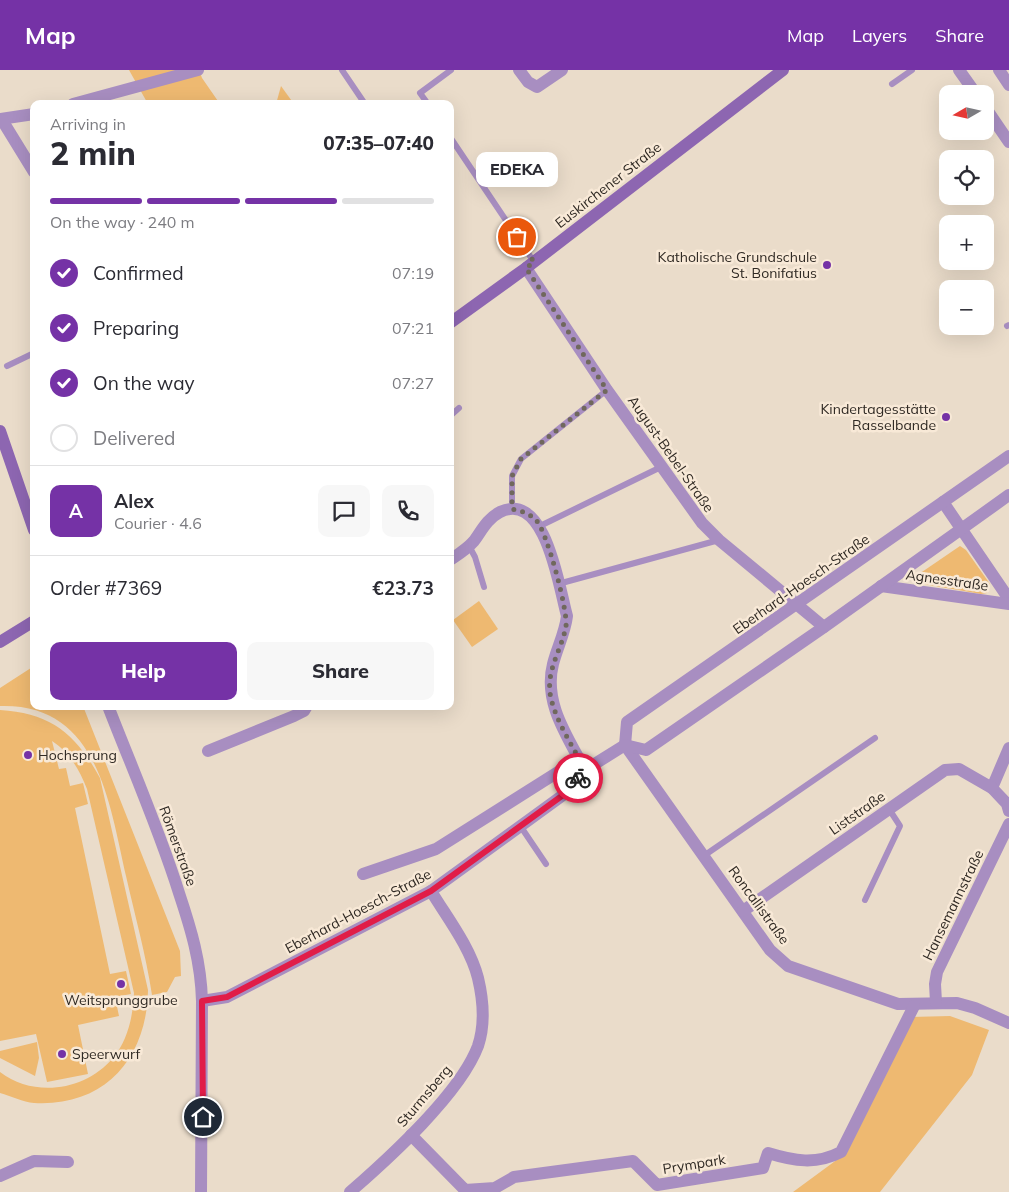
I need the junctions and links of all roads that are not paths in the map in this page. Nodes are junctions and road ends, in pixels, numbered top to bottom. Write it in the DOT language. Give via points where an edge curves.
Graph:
graph roads {
  1 [pos="198,70"];
  2 [pos="342,70"];
  3 [pos="451,70"];
  4 [pos="519,70"];
  5 [pos="562,70"];
  6 [pos="783,70"];
  7 [pos="912,70"];
  8 [pos="959,70"];
  9 [pos="999,70"];
  10 [pos="892,84"];
  11 [pos="1009,84"];
  12 [pos="970,85"];
  13 [pos="88,100"];
  14 [pos="362,100"];
  15 [pos="425,100"];
  16 [pos="30,115"];
  17 [pos="1,119"];
  18 [pos="994,120"];
  19 [pos="1009,142"];
  20 [pos="454,143"];
  21 [pos="30,166"];
  22 [pos="530,265"];
  23 [pos="454,320"];
  24 [pos="30,355"];
  25 [pos="7,366"];
  26 [pos="607,390"];
  27 [pos="459,408"];
  28 [pos="454,412"];
  29 [pos="0,431"];
  30 [pos="1009,456"];
  31 [pos="661,467"];
  32 [pos="1009,495"];
  33 [pos="943,502"];
  34 [pos="512,509"];
  35 [pos="30,518"];
  36 [pos="540,526"];
  37 [pos="960,529"];
  38 [pos="719,540"];
  39 [pos="474,541"];
  40 [pos="454,557"];
  41 [pos="558,584"];
  42 [pos="881,586"];
  43 [pos="484,588"];
  44 [pos="1009,599"];
  45 [pos="798,604"];
  46 [pos="1009,604"];
  47 [pos="30,623"];
  48 [pos="824,627"];
  49 [pos="0,642"];
  50 [pos="110,710"];
  51 [pos="304,710"];
  52 [pos="875,738"];
  53 [pos="625,745"];
  54 [pos="1009,748"];
  55 [pos="208,751"];
  56 [pos="585,770"];
  57 [pos="992,788"];
  58 [pos="888,809"];
  59 [pos="1009,811"];
  60 [pos="1009,824"];
  61 [pos="521,827"];
  62 [pos="704,855"];
  63 [pos="546,864"];
  64 [pos="363,874"];
  65 [pos="431,891"];
  66 [pos="865,900"];
  67 [pos="743,912"];
  68 [pos="202,1001"];
  69 [pos="936,1002"];
  70 [pos="914,1006"];
  71 [pos="1009,1023"];
  72 [pos="410,1135"];
  73 [pos="68,1162"];
  74 [pos="0,1176"];
  75 [pos="201,1192"];
  76 [pos="350,1192"];
  1 -- 13 [label="street"];
  2 -- 14 [label="lane"];
  3 -- 15 [label="lane" via="420,93"];
  4 -- 5 [label="street" via="528,82 537,87"];
  6 -- 22 [label="street, Euskirchener Straße"];
  7 -- 10 [label="lane"];
  8 -- 12 [label="street"];
  9 -- 11 [label="street"];
  16 -- 17 [label="street"];
  17 -- 21 [label="street"];
  18 -- 19 [label="street"];
  20 -- 22 [label="lane"];
  22 -- 23 [label="street, Euskirchener Straße"];
  22 -- 26 [label="street, August-Bebel-Straße"];
  24 -- 25 [label="lane"];
  26 -- 31 [label="street, August-Bebel-Straße"];
  26 -- 34 [label="lane" via="521,459 512,476"];
  27 -- 28 [label="lane"];
  29 -- 35 [label="street"];
  30 -- 33 [label="street, Eberhard-Hoesch-Straße"];
  31 -- 36 [label="lane"];
  31 -- 38 [label="street, August-Bebel-Straße" via="702,523"];
  32 -- 37 [label="street"];
  33 -- 37 [label="street, Agnesstraße"];
  33 -- 45 [label="street, Eberhard-Hoesch-Straße"];
  34 -- 36 [label="street" via="529,515"];
  34 -- 39 [label="street" via="489,520"];
  36 -- 41 [label="street"];
  37 -- 42 [label="street"];
  37 -- 44 [label="street, Agnesstraße"];
  38 -- 41 [label="lane"];
  38 -- 45 [label="street, August-Bebel-Straße"];
  39 -- 40 [label="street"];
  39 -- 43 [label="lane" via="469,546"];
  41 -- 56 [label="street" via="566,628 552,666 550,692 558,716"];
  42 -- 46 [label="street, Agnesstraße"];
  42 -- 48 [label="street"];
  45 -- 48 [label="street, August-Bebel-Straße"];
  45 -- 53 [label="street, Eberhard-Hoesch-Straße" via="627,722"];
  47 -- 49 [label="street"];
  48 -- 53 [label="street" via="646,750"];
  50 -- 68 [label="street, Römerstraße" via="170,865 197,949"];
  51 -- 55 [label="street"];
  52 -- 62 [label="lane"];
  53 -- 56 [label="street, Eberhard-Hoesch-Straße"];
  53 -- 62 [label="street, Roncallistraße"];
  54 -- 57 [label="street"];
  56 -- 61 [label="street, Eberhard-Hoesch-Straße" via="570,790"];
  56 -- 64 [label="street, Eberhard-Hoesch-Straße" via="558,772 436,849"];
  57 -- 58 [label="street, Liststraße" via="958,769 945,770"];
  57 -- 59 [label="street" via="1007,804"];
  58 -- 66 [label="lane" via="900,826"];
  58 -- 67 [label="street, Liststraße"];
  60 -- 69 [label="street, Hansemannstraße" via="937,972"];
  61 -- 63 [label="lane"];
  61 -- 65 [label="street, Eberhard-Hoesch-Straße"];
  62 -- 67 [label="street, Roncallistraße"];
  65 -- 68 [label="street, Eberhard-Hoesch-Straße" via="227,997"];
  65 -- 72 [label="street, Sturmsberg" via="470,955 483,1003 482,1024 478,1046 467,1068"];
  67 -- 70 [label="street, Roncallistraße" via="770,950 788,966"];
  68 -- 75 [label="street, Römerstraße"];
  69 -- 70 [label="street, Roncallistraße"];
  69 -- 71 [label="street, Roncallistraße" via="975,1008"];
  70 -- 72 [label="street, Prympark" via="840,1152 826,1160 792,1160 768,1153 762,1168 657,1185 634,1161 514,1177 494,1188 465,1190"];
  72 -- 76 [label="street, Sturmsberg"];
  73 -- 74 [label="street" via="34,1161"];
}
